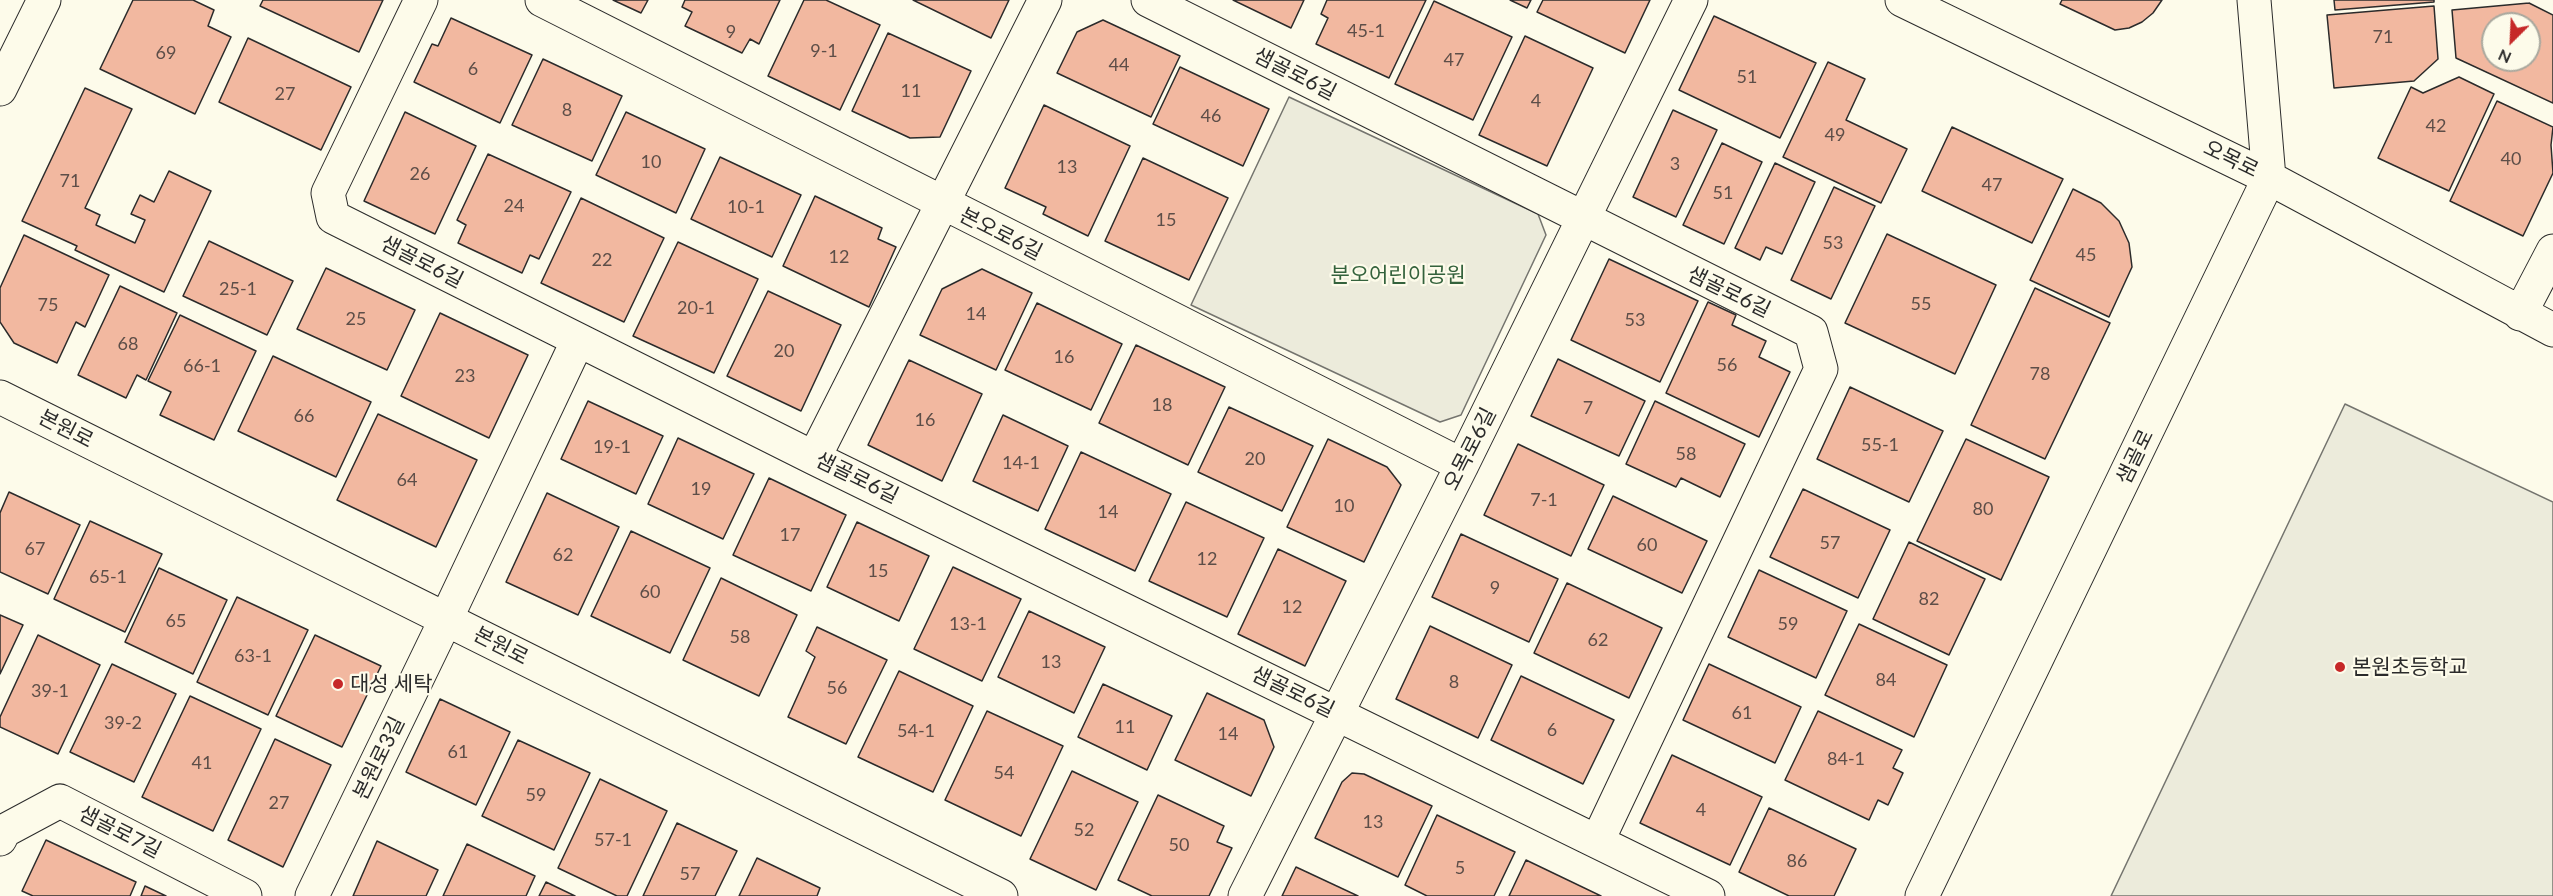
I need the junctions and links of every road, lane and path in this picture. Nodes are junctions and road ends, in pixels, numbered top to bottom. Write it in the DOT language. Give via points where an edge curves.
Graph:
graph roads {
  1 [pos="45,0"];
  2 [pos="421,0"];
  3 [pos="542,0"];
  4 [pos="1045,0"];
  5 [pos="1148,0"];
  6 [pos="1691,0"];
  7 [pos="1902,0"];
  8 [pos="2254,0"];
  9 [pos="0,90"];
  10 [pos="2269,178"];
  11 [pos="944,205"];
  12 [pos="1584,220"];
  13 [pos="2553,251"];
  14 [pos="2520,314"];
  15 [pos="2553,330"];
  16 [pos="578,340"];
  17 [pos="0,397"];
  18 [pos="814,458"];
  19 [pos="1462,465"];
  20 [pos="446,619"];
  21 [pos="1337,714"];
  22 [pos="0,839"];
  23 [pos="1598,840"];
  24 [pos="246,896"];
  25 [pos="312,896"];
  26 [pos="1001,896"];
  27 [pos="1245,896"];
  28 [pos="1708,896"];
  29 [pos="1922,896"];
  1 -- 9 [label="street"];
  2 -- 16 [label="street, 샘골로6길" via="327,193 333,217"];
  3 -- 11 [label="street, 본오로6길"];
  4 -- 11 [label="street"];
  5 -- 12 [label="street, 샘골로6길"];
  6 -- 12 [label="street, 오목로6길"];
  7 -- 10 [label="street, 오목로"];
  8 -- 10 [label="street"];
  10 -- 14 [label="street, 오목로"];
  10 -- 29 [label="street, 샘골로"];
  11 -- 18 [label="street"];
  11 -- 19 [label="street, 본오로6길"];
  12 -- 19 [label="street, 오목로6길"];
  12 -- 23 [label="street, 샘골로6길" via="1811,332 1821,369"];
  13 -- 14 [label="street"];
  14 -- 15 [label="street, 오목로"];
  16 -- 18 [label="street, 샘골로6길"];
  16 -- 20 [label="street, 본원로3길"];
  17 -- 20 [label="street, 본원로"];
  18 -- 21 [label="street, 샘골로6길"];
  19 -- 21 [label="street, 오목로6길"];
  20 -- 25 [label="street, 본원로3길"];
  20 -- 26 [label="street, 본원로"];
  21 -- 23 [label="street, 샘골로6길"];
  21 -- 27 [label="street, 오목로6길"];
  22 -- 24 [label="street, 샘골로7길" via="4,831 60,801"];
  23 -- 28 [label="street, 샘골로6길"];
}
